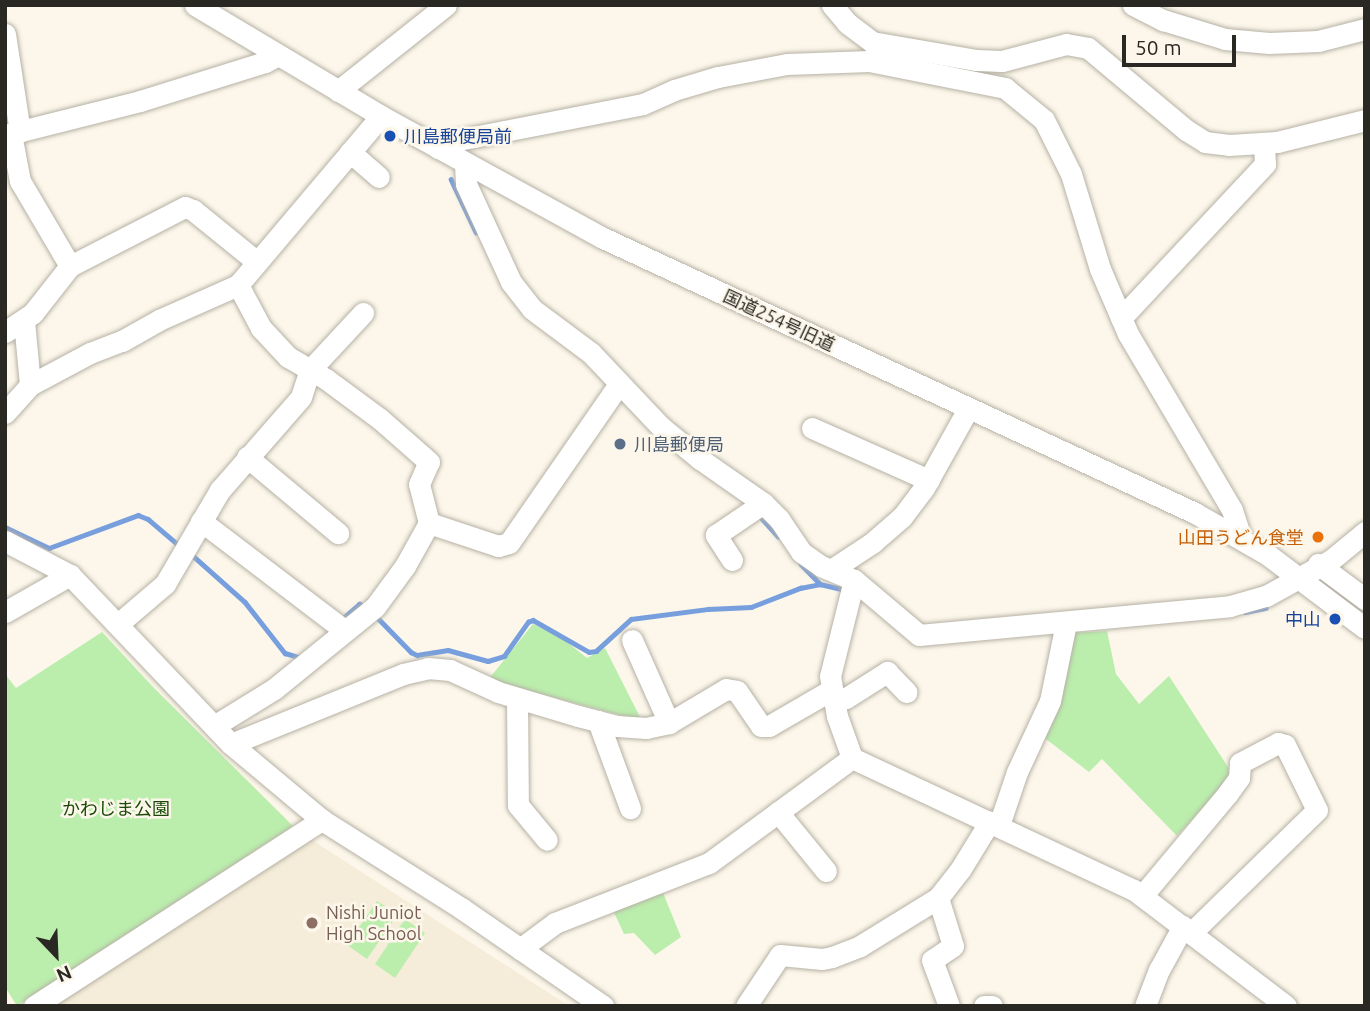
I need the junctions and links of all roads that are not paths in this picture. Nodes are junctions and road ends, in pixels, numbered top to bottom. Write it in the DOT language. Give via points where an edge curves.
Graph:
graph roads {
  1 [pos="194,5"];
  2 [pos="446,5"];
  3 [pos="832,5"];
  4 [pos="1133,5"];
  5 [pos="1365,29"];
  6 [pos="5,34"];
  7 [pos="871,51"];
  8 [pos="278,55"];
  9 [pos="1006,60"];
  10 [pos="1004,88"];
  11 [pos="338,91"];
  12 [pos="381,116"];
  13 [pos="1365,120"];
  14 [pos="12,134"];
  15 [pos="1264,143"];
  16 [pos="438,148"];
  17 [pos="350,152"];
  18 [pos="465,163"];
  19 [pos="379,177"];
  20 [pos="257,262"];
  21 [pos="70,266"];
  22 [pos="238,285"];
  23 [pos="363,313"];
  24 [pos="1121,318"];
  25 [pos="24,321"];
  26 [pos="5,332"];
  27 [pos="310,370"];
  28 [pos="619,384"];
  29 [pos="30,385"];
  30 [pos="968,409"];
  31 [pos="5,414"];
  32 [pos="812,428"];
  33 [pos="247,457"];
  34 [pos="929,480"];
  35 [pos="763,503"];
  36 [pos="201,521"];
  37 [pos="429,523"];
  38 [pos="1365,532"];
  39 [pos="338,533"];
  40 [pos="1241,538"];
  41 [pos="5,541"];
  42 [pos="732,560"];
  43 [pos="1318,564"];
  44 [pos="831,570"];
  45 [pos="70,575"];
  46 [pos="1298,578"];
  47 [pos="854,580"];
  48 [pos="1365,599"];
  49 [pos="5,612"];
  50 [pos="1066,623"];
  51 [pos="118,624"];
  52 [pos="1365,628"];
  53 [pos="344,630"];
  54 [pos="632,640"];
  55 [pos="906,692"];
  56 [pos="833,696"];
  57 [pos="517,698"];
  58 [pos="598,721"];
  59 [pos="669,723"];
  60 [pos="214,726"];
  61 [pos="231,744"];
  62 [pos="852,758"];
  63 [pos="630,808"];
  64 [pos="778,812"];
  65 [pos="322,820"];
  66 [pos="995,823"];
  67 [pos="547,840"];
  68 [pos="826,871"];
  69 [pos="1142,897"];
  70 [pos="938,898"];
  71 [pos="1188,929"];
  72 [pos="520,949"];
  73 [pos="34,1006"];
  74 [pos="603,1006"];
  75 [pos="746,1006"];
  76 [pos="948,1006"];
  77 [pos="984,1006"];
  78 [pos="992,1006"];
  79 [pos="1145,1006"];
  80 [pos="1286,1006"];
  1 -- 8 [label="street, 国道254号旧道"];
  2 -- 11 [label="street"];
  3 -- 7 [label="street"];
  4 -- 5 [label="street" via="1163,20 1225,39 1318,41"];
  6 -- 14 [label="street"];
  7 -- 9 [label="street"];
  7 -- 10 [label="street"];
  7 -- 16 [label="street" via="718,76 643,104 458,140"];
  8 -- 11 [label="street, 国道254号旧道"];
  8 -- 14 [label="street" via="140,101"];
  9 -- 10 [label="street"];
  9 -- 15 [label="street" via="1066,44 1088,48 1205,142"];
  10 -- 24 [label="street" via="1044,120 1056,143"];
  11 -- 12 [label="street, 国道254号旧道"];
  12 -- 16 [label="street, 国道254号旧道"];
  12 -- 17 [label="street"];
  13 -- 15 [label="street"];
  14 -- 21 [label="street" via="20,181"];
  15 -- 24 [label="street" via="1265,164"];
  16 -- 18 [label="street, 国道254号旧道"];
  17 -- 19 [label="street"];
  17 -- 20 [label="street"];
  18 -- 28 [label="street" via="466,184 519,295 591,354"];
  18 -- 30 [label="street, 国道254号旧道" via="601,237"];
  20 -- 21 [label="street" via="185,207"];
  20 -- 22 [label="street"];
  21 -- 25 [label="street"];
  22 -- 27 [label="street" via="261,328 288,357"];
  22 -- 29 [label="street"];
  23 -- 27 [label="street"];
  24 -- 40 [label="street" via="1232,510"];
  25 -- 26 [label="street"];
  25 -- 29 [label="street"];
  27 -- 33 [label="street" via="301,397"];
  27 -- 37 [label="street" via="380,419 429,462 419,484"];
  28 -- 35 [label="street" via="660,426"];
  28 -- 37 [label="street" via="509,543 498,546"];
  29 -- 31 [label="street"];
  30 -- 34 [label="street"];
  30 -- 40 [label="street, 国道254号旧道"];
  32 -- 34 [label="street"];
  33 -- 36 [label="street"];
  33 -- 39 [label="street"];
  34 -- 44 [label="street" via="902,517"];
  35 -- 42 [label="street" via="716,535"];
  35 -- 44 [label="street" via="801,552"];
  36 -- 51 [label="street" via="165,584"];
  36 -- 53 [label="street"];
  37 -- 53 [label="street" via="387,593"];
  38 -- 43 [label="street"];
  40 -- 46 [label="street, 国道254号旧道"];
  41 -- 45 [label="street"];
  43 -- 46 [label="street"];
  43 -- 48 [label="street"];
  44 -- 47 [label="street"];
  45 -- 49 [label="street"];
  45 -- 51 [label="street"];
  46 -- 50 [label="street" via="1266,596 1230,606"];
  46 -- 52 [label="street, 国道254号旧道"];
  47 -- 50 [label="street" via="919,635"];
  47 -- 56 [label="street" via="830,676"];
  50 -- 66 [label="street" via="1050,701"];
  51 -- 60 [label="street"];
  53 -- 60 [label="street" via="274,689"];
  54 -- 59 [label="street"];
  55 -- 56 [label="street" via="887,672 846,698"];
  56 -- 59 [label="street" via="761,726 737,691 726,689"];
  56 -- 62 [label="street"];
  57 -- 58 [label="street"];
  57 -- 61 [label="street" via="450,670 428,668"];
  57 -- 67 [label="street" via="517,799 522,812"];
  58 -- 59 [label="street" via="646,728"];
  58 -- 63 [label="street"];
  60 -- 61 [label="street"];
  61 -- 65 [label="street"];
  62 -- 64 [label="street"];
  62 -- 66 [label="street"];
  64 -- 68 [label="street"];
  64 -- 72 [label="street" via="709,863 555,922"];
  65 -- 72 [label="street"];
  65 -- 73 [label="street"];
  66 -- 69 [label="street"];
  66 -- 70 [label="street"];
  69 -- 71 [label="street"];
  69 -- 71 [label="street" via="1239,778 1240,763 1278,743 1284,745 1317,810"];
  70 -- 75 [label="street" via="860,946 832,957 780,955"];
  70 -- 76 [label="street" via="953,946 932,960"];
  71 -- 79 [label="street" via="1159,970"];
  71 -- 80 [label="street"];
  72 -- 74 [label="street"];
  77 -- 78 [label="street"];
}
